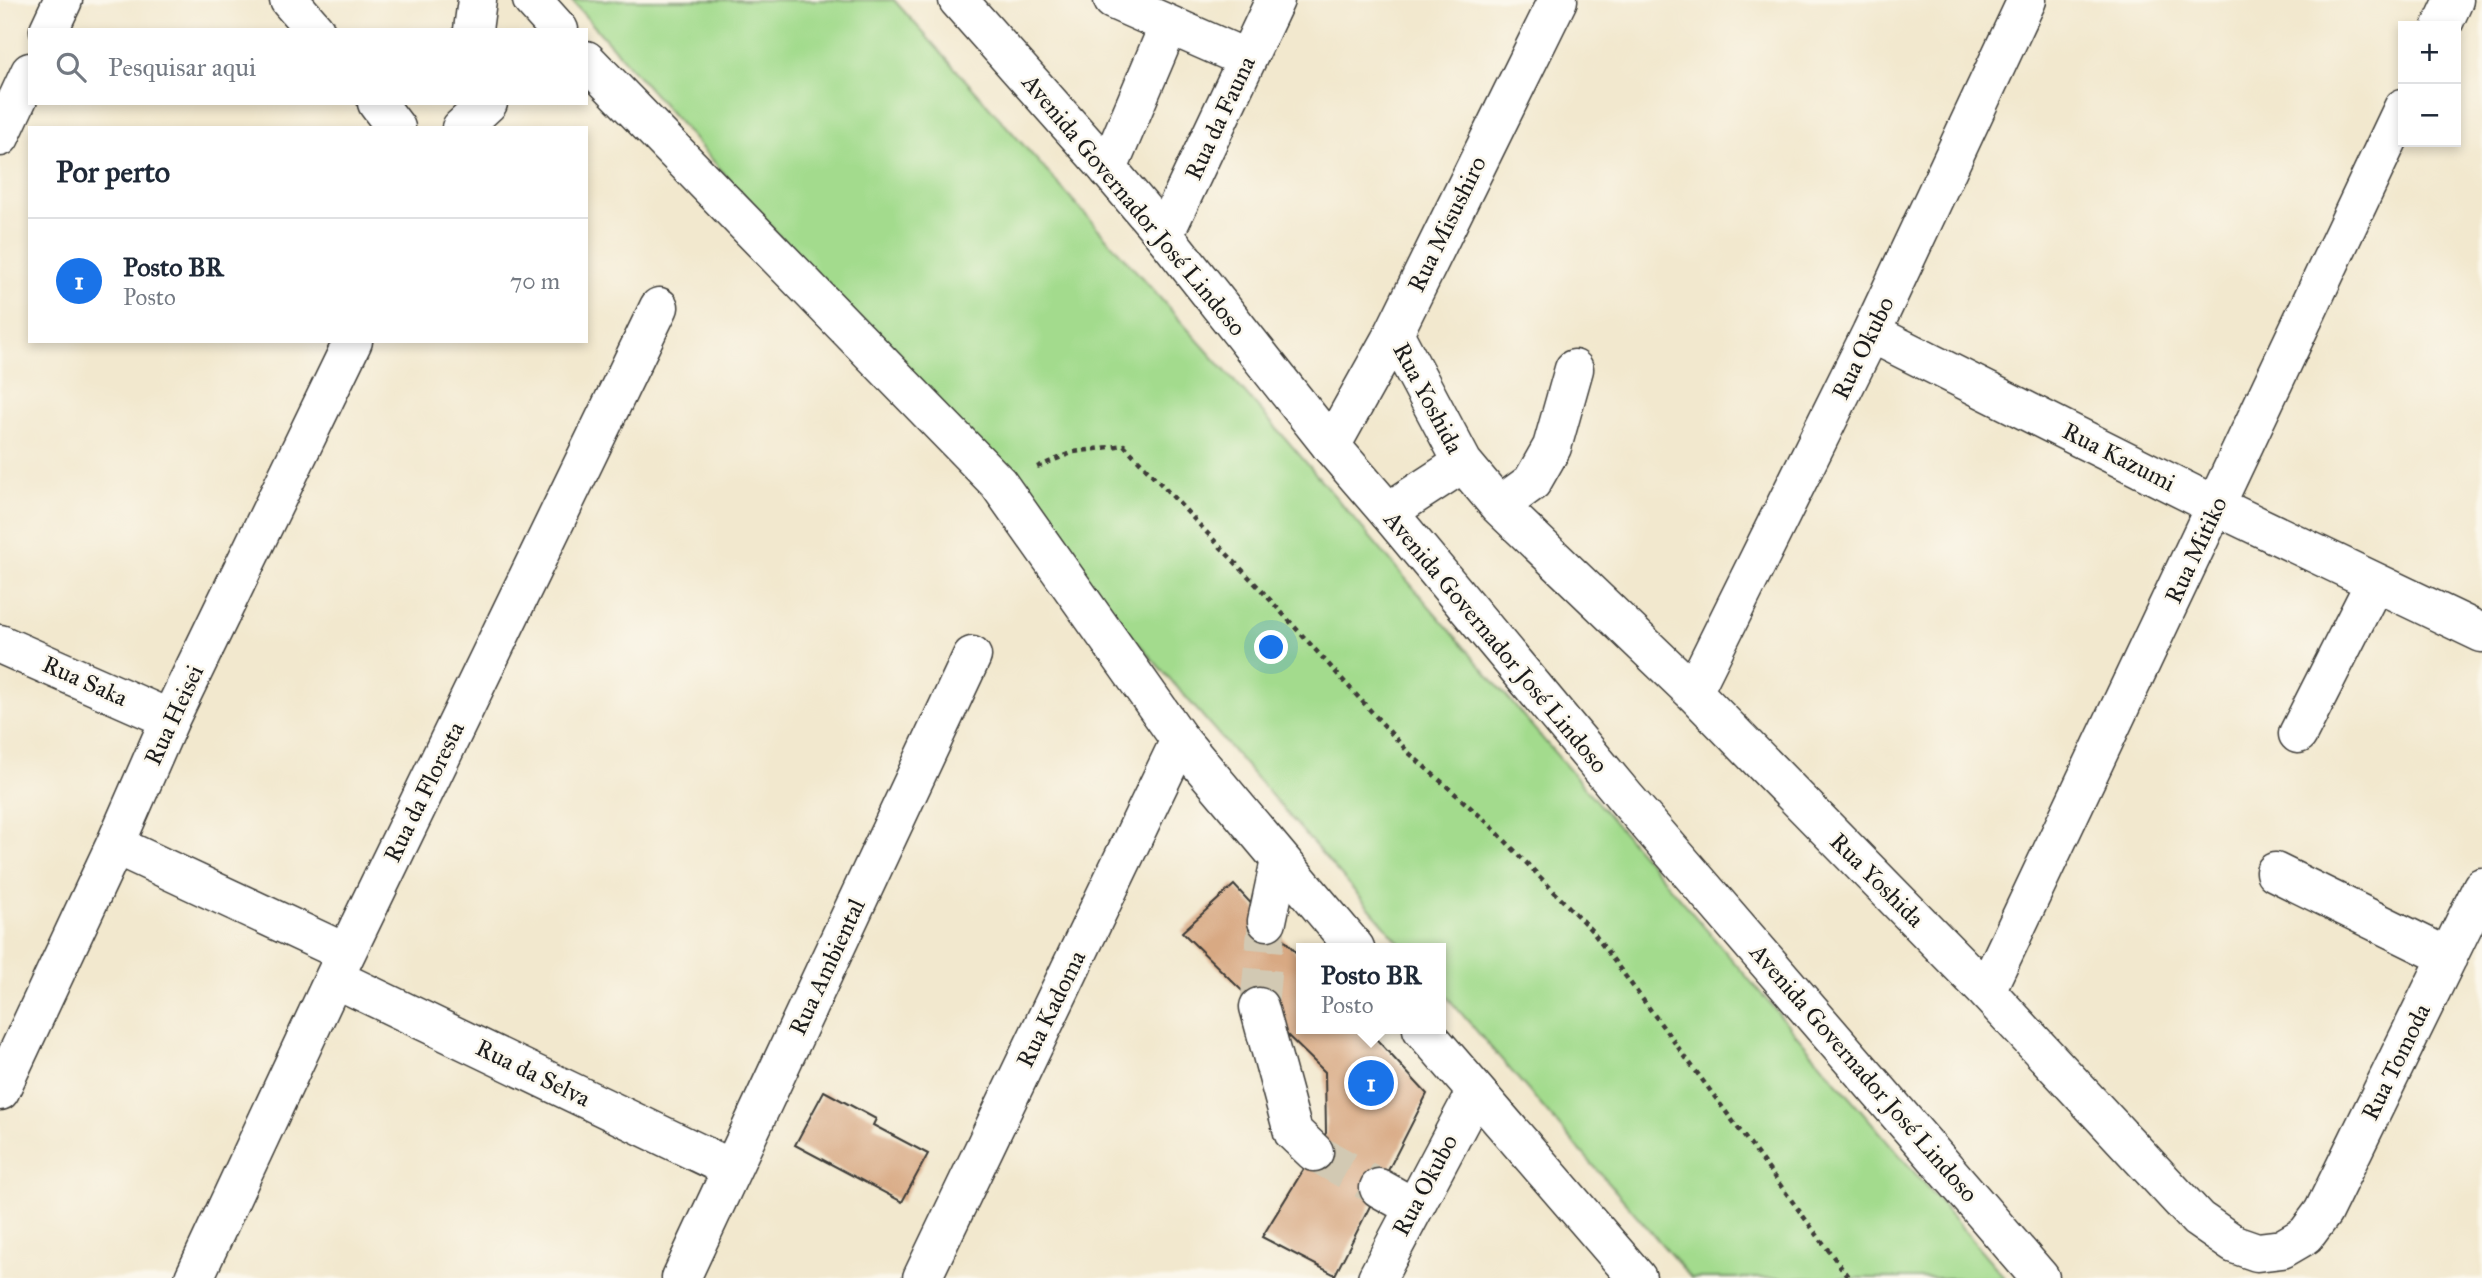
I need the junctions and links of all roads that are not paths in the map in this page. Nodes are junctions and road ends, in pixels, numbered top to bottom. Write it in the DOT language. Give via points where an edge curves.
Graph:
graph roads {
  1 [pos="63,0"];
  2 [pos="289,0"];
  3 [pos="477,0"];
  4 [pos="532,0"];
  5 [pos="958,0"];
  6 [pos="1113,0"];
  7 [pos="1275,0"];
  8 [pos="1558,0"];
  9 [pos="2026,0"];
  10 [pos="2454,0"];
  11 [pos="2444,21"];
  12 [pos="1169,25"];
  13 [pos="50,28"];
  14 [pos="314,28"];
  15 [pos="473,28"];
  16 [pos="557,28"];
  17 [pos="1247,60"];
  18 [pos="588,62"];
  19 [pos="28,76"];
  20 [pos="379,105"];
  21 [pos="464,105"];
  22 [pos="486,105"];
  23 [pos="2398,119"];
  24 [pos="394,126"];
  25 [pos="461,126"];
  26 [pos="463,126"];
  27 [pos="0,137"];
  28 [pos="1108,169"];
  29 [pos="1164,235"];
  30 [pos="659,307"];
  31 [pos="1394,333"];
  32 [pos="1871,333"];
  33 [pos="352,343"];
  34 [pos="1574,369"];
  35 [pos="1331,446"];
  36 [pos="1463,463"];
  37 [pos="1499,506"];
  38 [pos="2217,506"];
  39 [pos="1388,512"];
  40 [pos="2375,582"];
  41 [pos="2482,633"];
  42 [pos="0,644"];
  43 [pos="972,656"];
  44 [pos="1693,692"];
  45 [pos="170,719"];
  46 [pos="2298,734"];
  47 [pos="1180,740"];
  48 [pos="115,845"];
  49 [pos="1280,860"];
  50 [pos="2275,872"];
  51 [pos="2482,887"];
  52 [pos="1268,921"];
  53 [pos="1350,943"];
  54 [pos="2448,957"];
  55 [pos="340,965"];
  56 [pos="1986,991"];
  57 [pos="1259,1007"];
  58 [pos="1426,1034"];
  59 [pos="0,1091"];
  60 [pos="1475,1093"];
  61 [pos="1314,1152"];
  62 [pos="732,1169"];
  63 [pos="1379,1188"];
  64 [pos="1413,1207"];
  65 [pos="2306,1235"];
  66 [pos="194,1278"];
  67 [pos="681,1278"];
  68 [pos="922,1278"];
  69 [pos="1377,1278"];
  70 [pos="1637,1278"];
  71 [pos="2040,1278"];
  1 -- 13 [label="street"];
  2 -- 14 [label="street"];
  3 -- 15 [label="street"];
  4 -- 16 [label="street"];
  5 -- 28 [label="street, Avenida Governador José Lindoso"];
  6 -- 12 [label="street"];
  7 -- 17 [label="street, Rua da Fauna"];
  8 -- 31 [label="street, Rua Misushiro"];
  9 -- 32 [label="street, Rua Okubo"];
  10 -- 11 [label="street"];
  12 -- 17 [label="street"];
  12 -- 28 [label="street"];
  17 -- 29 [label="street, Rua da Fauna"];
  18 -- 47 [label="street" via="998,483"];
  19 -- 27 [label="street"];
  20 -- 24 [label="street"];
  21 -- 25 [label="street"];
  22 -- 26 [label="street"];
  23 -- 38 [label="street, Rua Mitiko"];
  28 -- 29 [label="street, Avenida Governador José Lindoso"];
  29 -- 35 [label="street, Avenida Governador José Lindoso"];
  30 -- 55 [label="street, Rua da Floresta"];
  31 -- 35 [label="street, Rua Misushiro"];
  31 -- 36 [label="street, Rua Yoshida"];
  32 -- 38 [label="street, Rua Kazumi"];
  32 -- 44 [label="street, Rua Okubo"];
  33 -- 45 [label="street, Rua Heisei"];
  34 -- 37 [label="street" via="1552,447 1532,482"];
  35 -- 39 [label="street, Avenida Governador José Lindoso"];
  36 -- 37 [label="street, Rua Yoshida"];
  36 -- 39 [label="street, Rua Yoshida"];
  37 -- 44 [label="street, Rua Yoshida"];
  38 -- 40 [label="street, Rua Kazumi"];
  38 -- 56 [label="street, Rua Mitiko"];
  39 -- 71 [label="street, Avenida Governador José Lindoso" via="1625,797"];
  40 -- 41 [label="street, Rua Kazumi"];
  40 -- 46 [label="street"];
  42 -- 45 [label="street, Rua Saka"];
  43 -- 62 [label="street, Rua Ambiental"];
  44 -- 56 [label="street, Rua Yoshida"];
  45 -- 48 [label="street, Rua Heisei"];
  47 -- 49 [label="street"];
  47 -- 68 [label="street, Rua Kadoma"];
  48 -- 55 [label="street, Rua da Selva"];
  48 -- 59 [label="street, Rua Heisei"];
  49 -- 52 [label="street"];
  49 -- 53 [label="street"];
  50 -- 54 [label="street"];
  51 -- 54 [label="street, Rua Tomoda"];
  54 -- 65 [label="street, Rua Tomoda" via="2323,1212"];
  55 -- 62 [label="street, Rua da Selva"];
  55 -- 66 [label="street, Rua da Floresta"];
  56 -- 65 [label="street, Rua Yoshida" via="2198,1219 2234,1244 2258,1252 2282,1249"];
  57 -- 61 [label="street" via="1293,1132"];
  58 -- 60 [label="street"];
  60 -- 64 [label="street, Rua Okubo"];
  60 -- 70 [label="street"];
  62 -- 67 [label="street, Rua Ambiental"];
  63 -- 64 [label="street"];
  64 -- 69 [label="street, Rua Okubo"];
}
